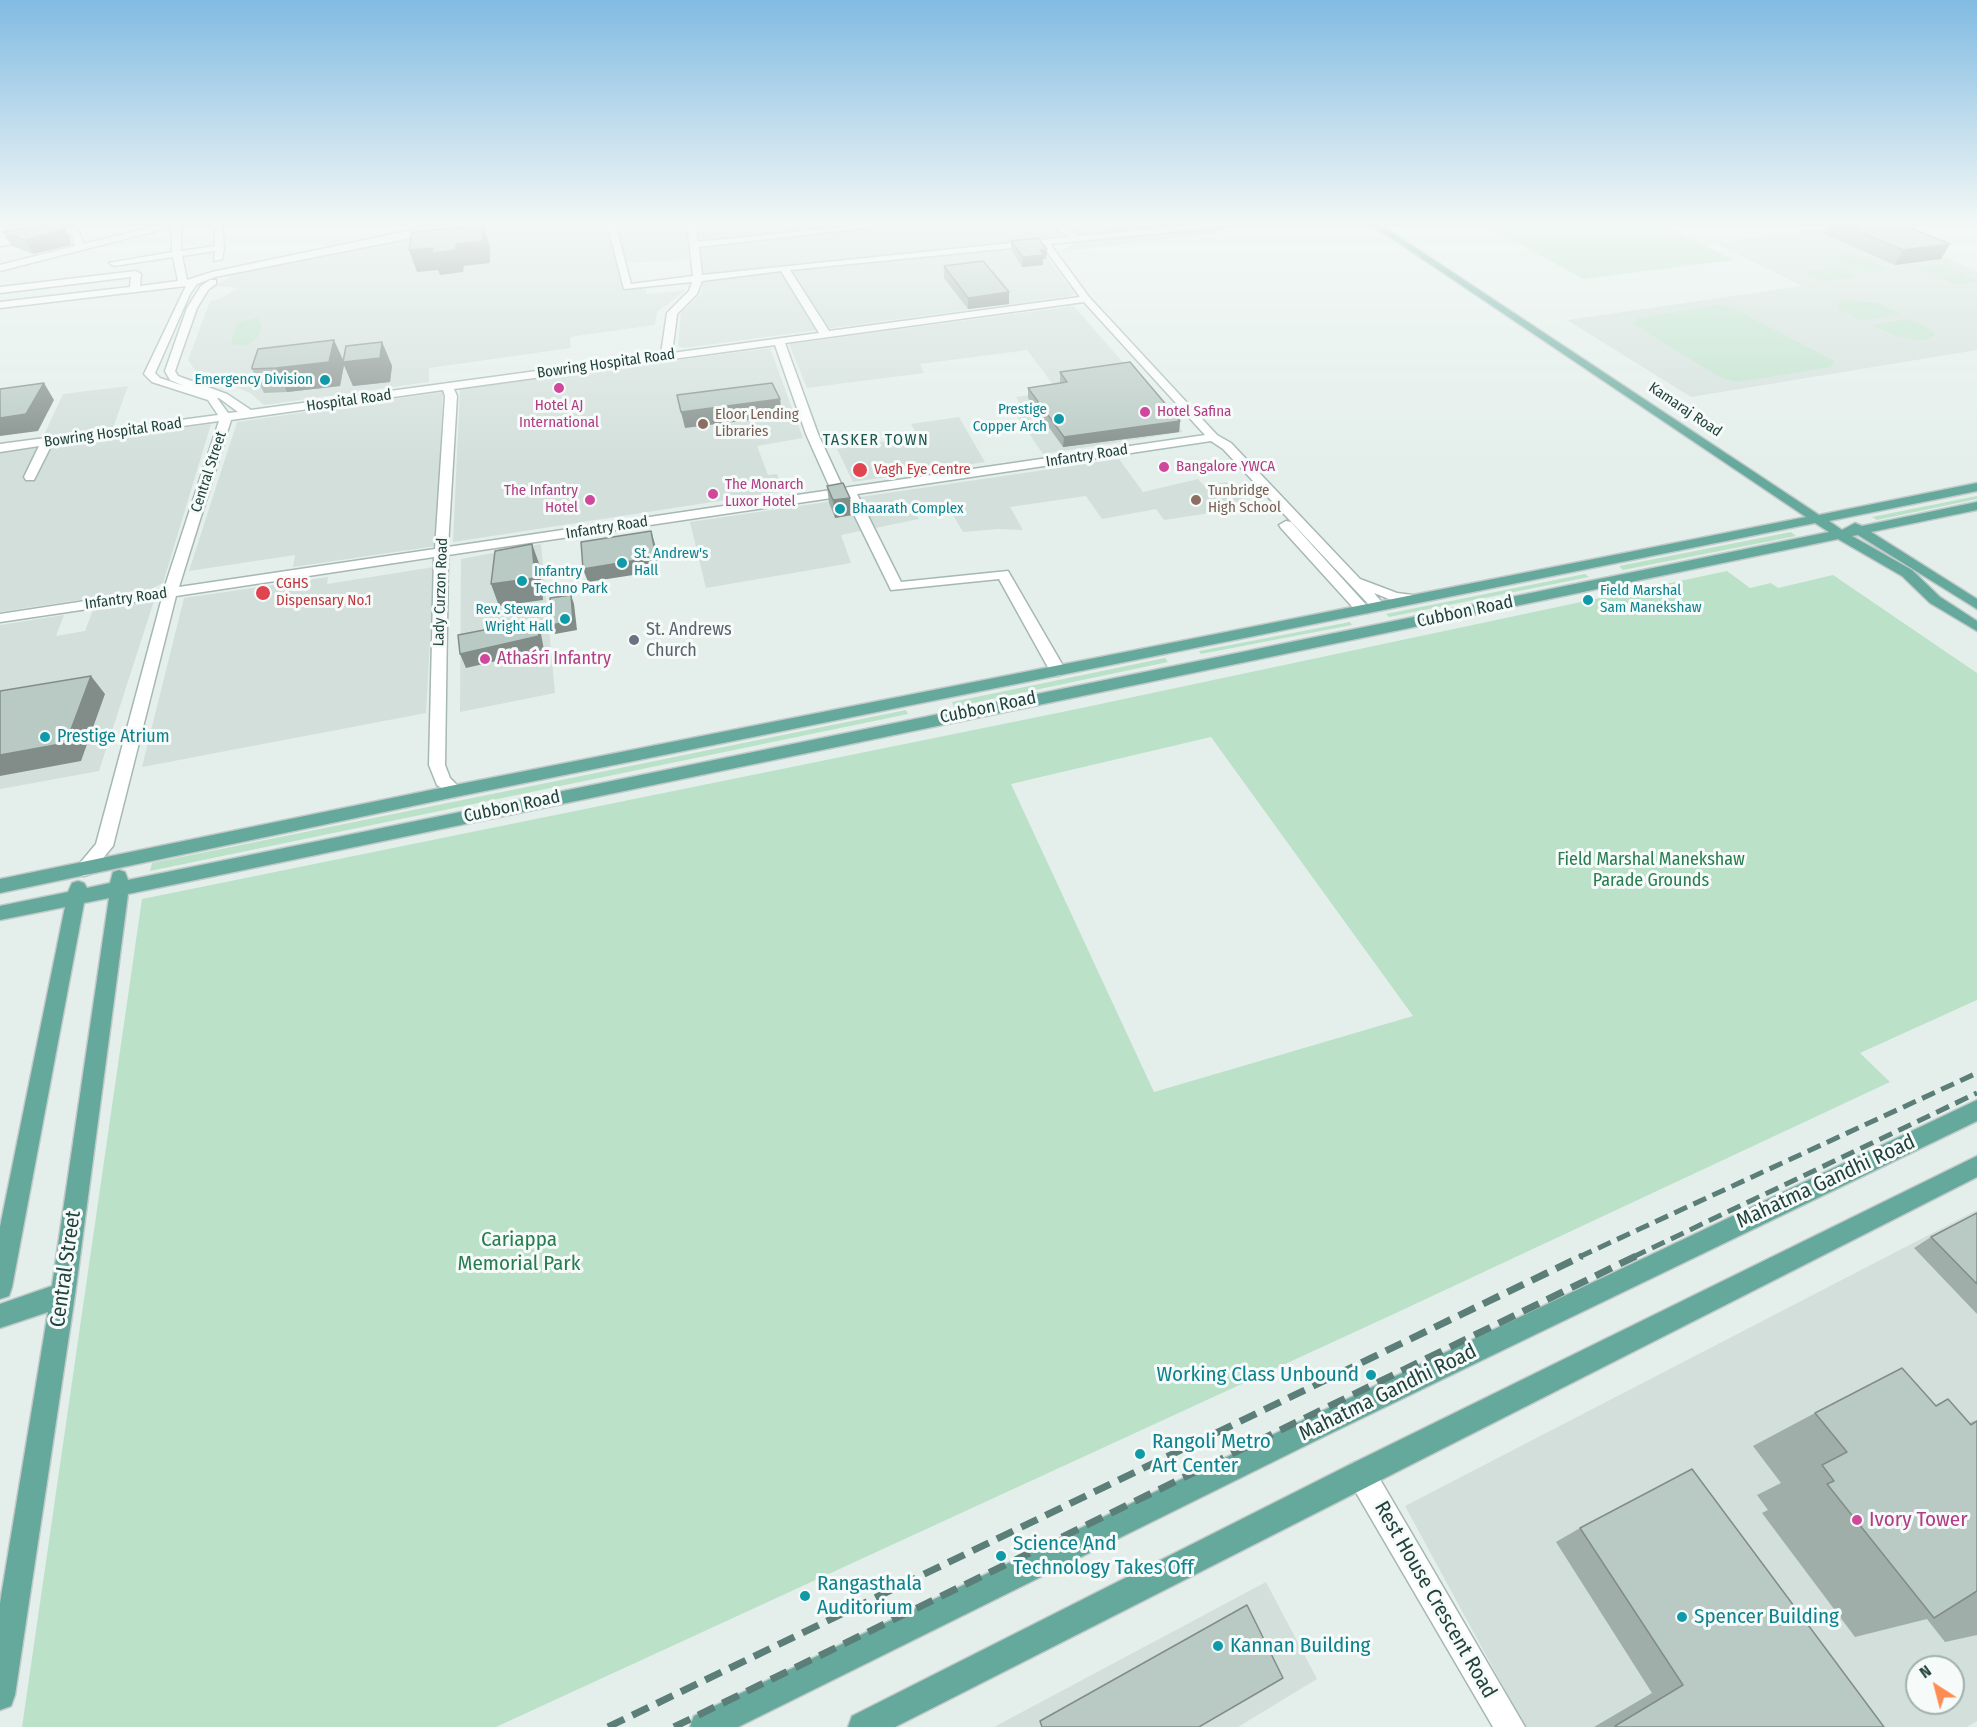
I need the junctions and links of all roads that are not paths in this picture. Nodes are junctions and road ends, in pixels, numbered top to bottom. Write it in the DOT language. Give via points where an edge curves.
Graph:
graph roads {
  1 [pos="181,304"];
  2 [pos="195,304"];
  3 [pos="682,304"];
  4 [pos="806,304"];
  5 [pos="1053,304"];
  6 [pos="1090,304"];
  7 [pos="1498,304"];
  8 [pos="1503,304"];
  9 [pos="826,335"];
  10 [pos="779,341"];
  11 [pos="666,356"];
  12 [pos="448,388"];
  13 [pos="1665,412"];
  14 [pos="250,415"];
  15 [pos="226,418"];
  16 [pos="1213,437"];
  17 [pos="47,442"];
  18 [pos="0,448"];
  19 [pos="30,477"];
  20 [pos="1977,487"];
  21 [pos="844,492"];
  22 [pos="1977,507"];
  23 [pos="1834,515"];
  24 [pos="1816,518"];
  25 [pos="1860,530"];
  26 [pos="1840,534"];
  27 [pos="441,553"];
  28 [pos="1595,564"];
  29 [pos="1353,578"];
  30 [pos="1614,581"];
  31 [pos="170,593"];
  32 [pos="1415,599"];
  33 [pos="1977,605"];
  34 [pos="1378,606"];
  35 [pos="1363,610"];
  36 [pos="0,618"];
  37 [pos="1977,627"];
  38 [pos="1180,644"];
  39 [pos="1194,666"];
  40 [pos="1058,671"];
  41 [pos="920,698"];
  42 [pos="929,721"];
  43 [pos="455,791"];
  44 [pos="104,846"];
  45 [pos="118,863"];
  46 [pos="84,869"];
  47 [pos="0,886"];
  48 [pos="120,888"];
  49 [pos="76,897"];
  50 [pos="0,913"];
  51 [pos="1977,1110"];
  52 [pos="1977,1166"];
  53 [pos="0,1287"];
  54 [pos="63,1295"];
  55 [pos="0,1316"];
  56 [pos="1360,1474"];
  57 [pos="0,1695"];
  58 [pos="705,1727"];
  59 [pos="863,1727"];
  60 [pos="1510,1727"];
  1 -- 15 [label="street, Central Street" via="149,374 156,380 212,398"];
  2 -- 14 [label="street" via="170,371 174,378 223,396"];
  3 -- 11 [label="street" via="672,313"];
  4 -- 9 [label="street"];
  5 -- 9 [label="street, Bowring Hospital Road"];
  6 -- 16 [label="street"];
  7 -- 13 [label="main road, Kamaraj Road"];
  8 -- 13 [label="main road, Kamaraj Road"];
  9 -- 10 [label="street, Bowring Hospital Road"];
  10 -- 11 [label="street, Bowring Hospital Road"];
  10 -- 21 [label="street" via="812,434"];
  11 -- 12 [label="street, Bowring Hospital Road"];
  12 -- 14 [label="street, Hospital Road"];
  12 -- 27 [label="street, Lady Curzon Road" via="451,396"];
  13 -- 23 [label="main road, Kamaraj Road"];
  13 -- 24 [label="main road, Kamaraj Road"];
  14 -- 15 [label="street, Hospital Road"];
  15 -- 17 [label="street, Bowring Hospital Road"];
  15 -- 31 [label="street, Central Street"];
  16 -- 21 [label="street, Infantry Road"];
  16 -- 29 [label="street" via="1227,446"];
  16 -- 35 [label="street" via="1215,448"];
  17 -- 18 [label="street, Bowring Hospital Road"];
  17 -- 19 [label="street"];
  20 -- 23 [label="main road, Cubbon Road"];
  21 -- 27 [label="street, Infantry Road"];
  21 -- 40 [label="street" via="896,587 1003,574"];
  22 -- 25 [label="main road, Cubbon Road"];
  23 -- 24 [label="main road, Cubbon Road"];
  23 -- 25 [label="main road, Kamaraj Road"];
  24 -- 26 [label="main road, Kamaraj Road"];
  24 -- 28 [label="main road, Cubbon Road"];
  25 -- 26 [label="main road, Cubbon Road"];
  25 -- 33 [label="main road, Kamaraj Road"];
  26 -- 30 [label="main road, Cubbon Road"];
  26 -- 37 [label="main road, Kamaraj Road" via="1907,573 1935,600"];
  27 -- 31 [label="street, Infantry Road"];
  27 -- 43 [label="street, Lady Curzon Road" via="437,765 443,780"];
  28 -- 30 [label="main road"];
  28 -- 32 [label="main road, Cubbon Road"];
  29 -- 32 [label="street" via="1388,595"];
  29 -- 34 [label="street"];
  30 -- 39 [label="main road, Cubbon Road"];
  31 -- 36 [label="street, Infantry Road"];
  31 -- 44 [label="street, Central Street"];
  32 -- 34 [label="main road, Cubbon Road"];
  34 -- 35 [label="main road, Cubbon Road"];
  35 -- 38 [label="main road, Cubbon Road"];
  38 -- 39 [label="main road"];
  38 -- 40 [label="main road, Cubbon Road"];
  39 -- 42 [label="main road, Cubbon Road"];
  40 -- 41 [label="main road, Cubbon Road"];
  41 -- 42 [label="main road"];
  41 -- 43 [label="main road, Cubbon Road"];
  42 -- 48 [label="main road, Cubbon Road"];
  43 -- 45 [label="main road, Cubbon Road"];
  44 -- 45 [label="street"];
  44 -- 46 [label="street, Central Street"];
  45 -- 46 [label="main road, Cubbon Road"];
  45 -- 48 [label="main road, Central Street"];
  46 -- 47 [label="main road, Cubbon Road"];
  46 -- 49 [label="main road, Central Street"];
  48 -- 49 [label="main road, Cubbon Road"];
  48 -- 54 [label="main road, Central Street"];
  49 -- 50 [label="main road, Cubbon Road"];
  49 -- 53 [label="main road, Central Street"];
  51 -- 58 [label="main road, Mahatma Gandhi Road" via="1312,1429"];
  52 -- 56 [label="main road"];
  54 -- 55 [label="main road"];
  54 -- 57 [label="main road, Central Street"];
  56 -- 59 [label="main road"];
  56 -- 60 [label="street, Rest House Crescent Road"];
}
